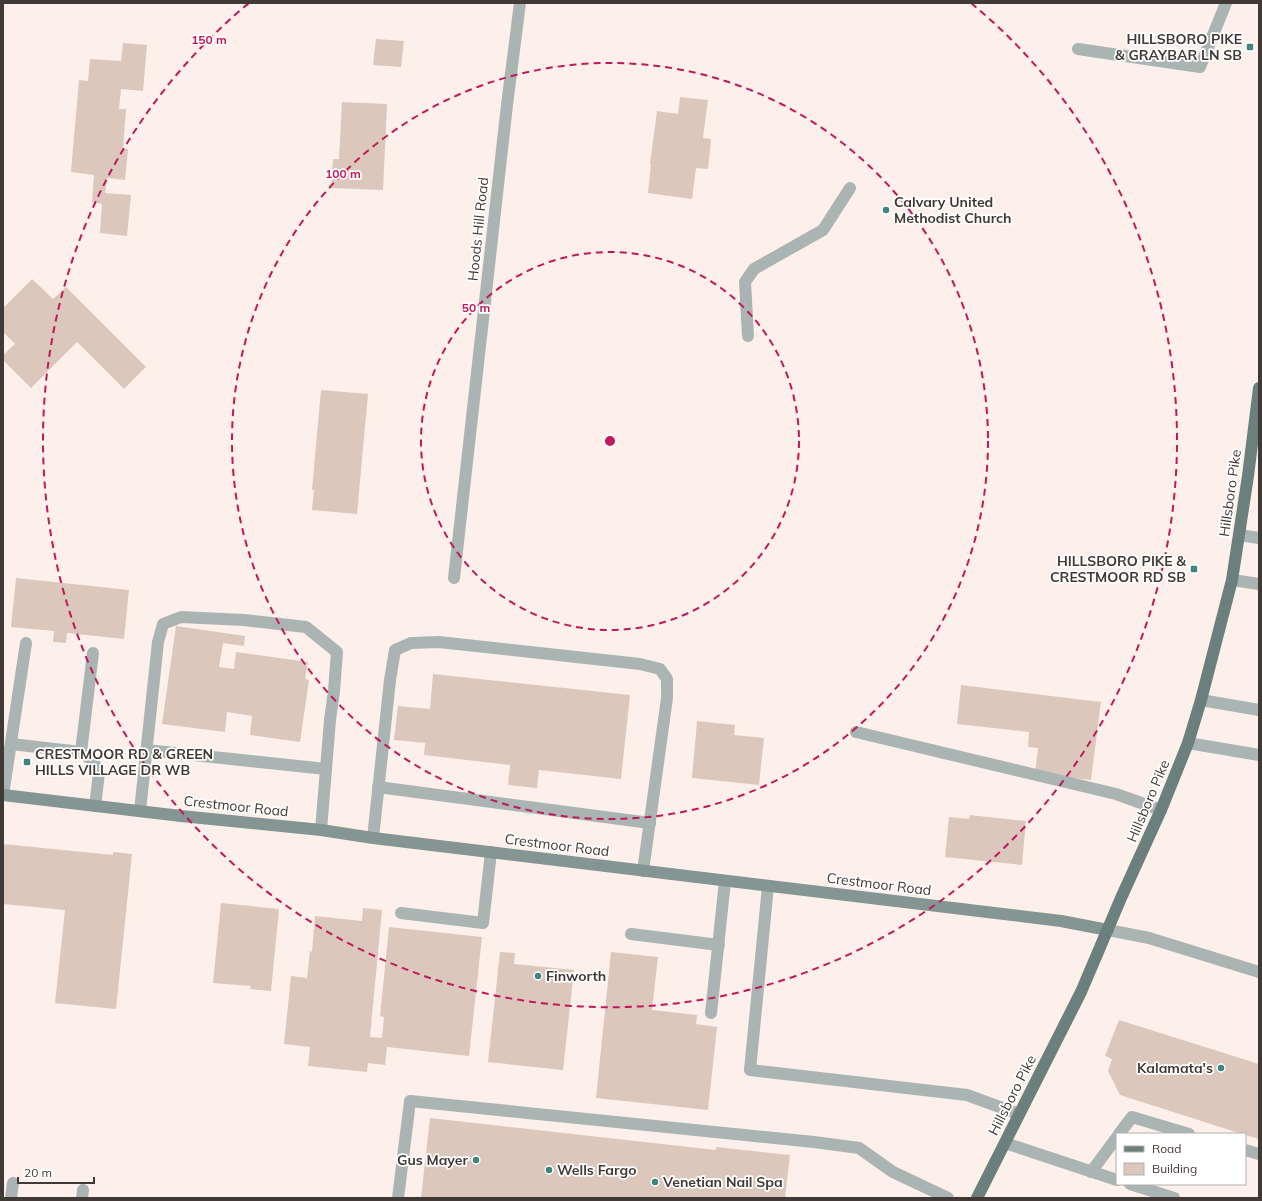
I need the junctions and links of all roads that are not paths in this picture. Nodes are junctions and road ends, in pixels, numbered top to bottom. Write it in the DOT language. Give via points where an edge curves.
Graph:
graph roads {
  1 [pos="520,3"];
  2 [pos="1226,3"];
  3 [pos="1078,49"];
  4 [pos="850,188"];
  5 [pos="748,336"];
  6 [pos="1259,388"];
  7 [pos="1239,535"];
  8 [pos="1259,538"];
  9 [pos="454,578"];
  10 [pos="1232,580"];
  11 [pos="1259,584"];
  12 [pos="26,643"];
  13 [pos="93,653"];
  14 [pos="1201,700"];
  15 [pos="1259,710"];
  16 [pos="856,732"];
  17 [pos="1188,743"];
  18 [pos="11,744"];
  19 [pos="146,750"];
  20 [pos="81,752"];
  21 [pos="1259,755"];
  22 [pos="326,768"];
  23 [pos="378,787"];
  24 [pos="3,795"];
  25 [pos="95,806"];
  26 [pos="1161,810"];
  27 [pos="140,811"];
  28 [pos="650,823"];
  29 [pos="321,830"];
  30 [pos="372,838"];
  31 [pos="491,852"];
  32 [pos="643,870"];
  33 [pos="725,881"];
  34 [pos="768,886"];
  35 [pos="401,913"];
  36 [pos="1108,930"];
  37 [pos="631,934"];
  38 [pos="719,945"];
  39 [pos="1259,972"];
  40 [pos="711,1013"];
  41 [pos="1019,1114"];
  42 [pos="1120,1133"];
  43 [pos="1186,1133"];
  44 [pos="1116,1138"];
  45 [pos="1005,1142"];
  46 [pos="1246,1150"];
  47 [pos="1259,1154"];
  48 [pos="1090,1172"];
  49 [pos="1116,1180"];
  50 [pos="13,1183"];
  51 [pos="1133,1185"];
  52 [pos="11,1198"];
  53 [pos="398,1198"];
  54 [pos="948,1198"];
  55 [pos="977,1198"];
  56 [pos="1171,1198"];
  1 -- 9 [label="street, Hoods Hill Road"];
  2 -- 3 [label="street" via="1200,67"];
  4 -- 5 [label="street" via="824,230 754,269 746,282"];
  6 -- 7 [label="main road, Hillsboro Pike"];
  7 -- 8 [label="street"];
  7 -- 10 [label="main road, Hillsboro Pike"];
  10 -- 11 [label="street"];
  10 -- 14 [label="main road, Hillsboro Pike"];
  12 -- 18 [label="street"];
  13 -- 20 [label="street"];
  14 -- 15 [label="street"];
  14 -- 17 [label="main road, Hillsboro Pike"];
  16 -- 26 [label="street" via="1116,794"];
  17 -- 21 [label="street"];
  17 -- 26 [label="main road, Hillsboro Pike"];
  18 -- 20 [label="street"];
  18 -- 24 [label="street"];
  19 -- 22 [label="street"];
  19 -- 22 [label="street" via="158,642 163,624 181,616 244,620 306,628 337,652"];
  19 -- 27 [label="street"];
  20 -- 25 [label="street" via="92,760 99,773"];
  22 -- 29 [label="street"];
  23 -- 28 [label="street"];
  23 -- 28 [label="street" via="395,650 411,643 439,642 640,664 660,669 667,679 667,698"];
  23 -- 30 [label="street"];
  24 -- 25 [label="street, Crestmoor Road"];
  25 -- 27 [label="street, Crestmoor Road"];
  26 -- 36 [label="main road, Hillsboro Pike"];
  27 -- 29 [label="street, Crestmoor Road"];
  28 -- 32 [label="street"];
  29 -- 30 [label="street, Crestmoor Road"];
  30 -- 31 [label="street, Crestmoor Road"];
  31 -- 32 [label="street, Crestmoor Road"];
  31 -- 35 [label="street" via="482,923"];
  32 -- 33 [label="street, Crestmoor Road"];
  33 -- 34 [label="street, Crestmoor Road"];
  33 -- 38 [label="street"];
  34 -- 36 [label="street, Crestmoor Road" via="1061,921"];
  34 -- 41 [label="street" via="750,1070 967,1095"];
  36 -- 39 [label="street" via="1150,938"];
  36 -- 41 [label="main road, Hillsboro Pike" via="1081,992"];
  37 -- 38 [label="street"];
  38 -- 40 [label="street"];
  41 -- 45 [label="main road, Hillsboro Pike"];
  42 -- 43 [label="street" via="1132,1117"];
  44 -- 48 [label="street"];
  45 -- 48 [label="street"];
  45 -- 55 [label="main road, Hillsboro Pike"];
  46 -- 47 [label="street"];
  48 -- 49 [label="street"];
  50 -- 52 [label="street"];
  51 -- 56 [label="street"];
  53 -- 54 [label="street" via="410,1101 859,1148 893,1172"];
}
